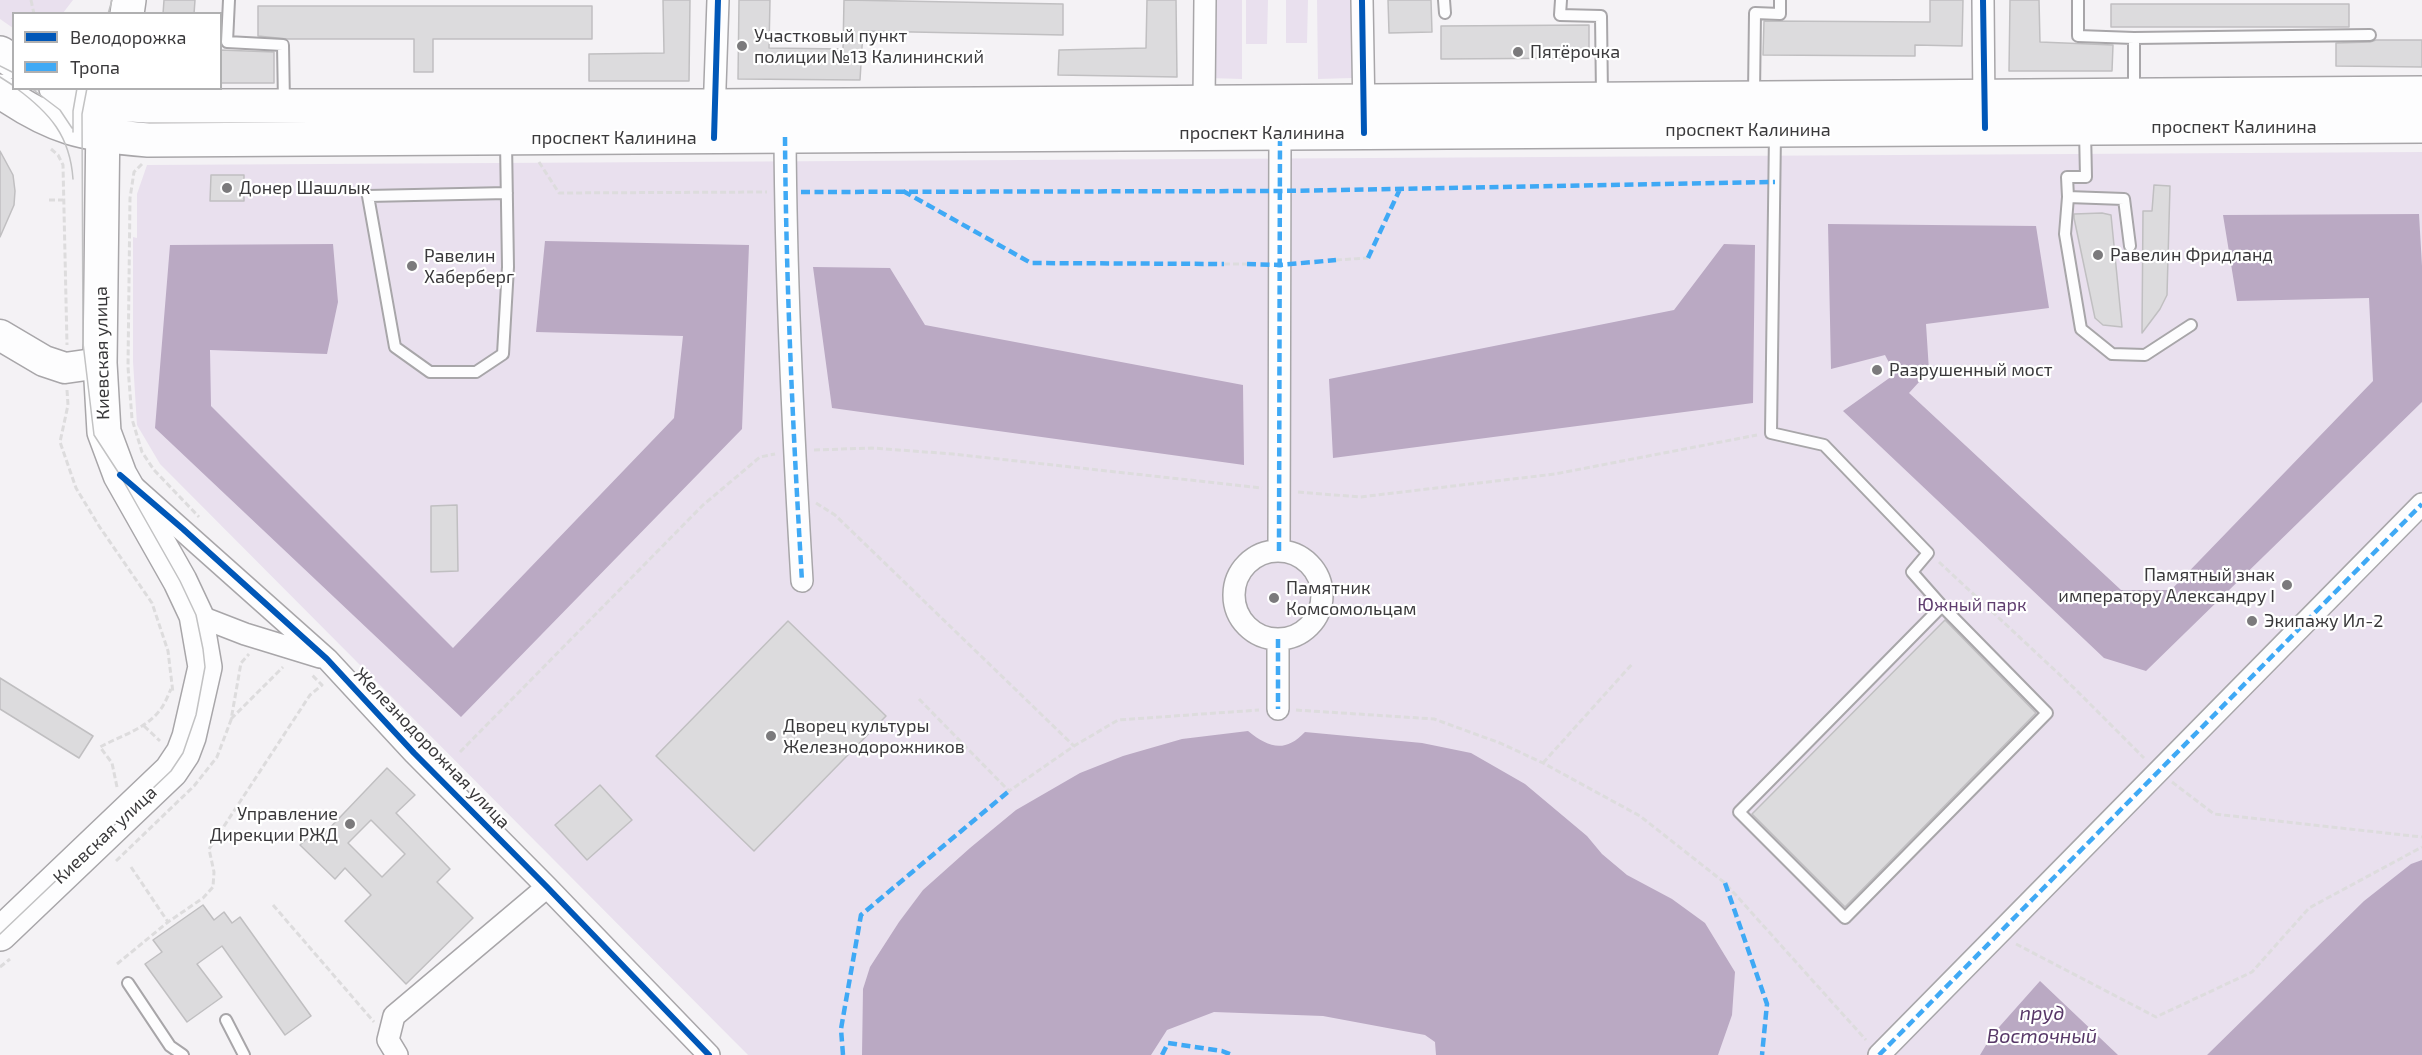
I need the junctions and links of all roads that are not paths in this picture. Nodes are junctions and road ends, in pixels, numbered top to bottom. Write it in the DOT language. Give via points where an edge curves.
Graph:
graph roads {
  1 [pos="229,0"];
  2 [pos="718,0"];
  3 [pos="1205,0"];
  4 [pos="1362,0"];
  5 [pos="1444,0"];
  6 [pos="1560,0"];
  7 [pos="1780,0"];
  8 [pos="1983,0"];
  9 [pos="2078,0"];
  10 [pos="1445,13"];
  11 [pos="2370,35"];
  12 [pos="2134,38"];
  13 [pos="60,90"];
  14 [pos="0,91"];
  15 [pos="2422,93"];
  16 [pos="2134,94"];
  17 [pos="1983,95"];
  18 [pos="1754,97"];
  19 [pos="1602,98"];
  20 [pos="1363,100"];
  21 [pos="1204,101"];
  22 [pos="284,106"];
  23 [pos="104,110"];
  24 [pos="714,122"];
  25 [pos="2422,126"];
  26 [pos="1985,128"];
  27 [pos="2085,128"];
  28 [pos="1775,130"];
  29 [pos="1280,131"];
  30 [pos="1364,133"];
  31 [pos="785,137"];
  32 [pos="506,139"];
  33 [pos="507,193"];
  34 [pos="2068,197"];
  35 [pos="2130,246"];
  36 [pos="2191,325"];
  37 [pos="0,335"];
  38 [pos="100,363"];
  39 [pos="120,475"];
  40 [pos="2422,504"];
  41 [pos="1279,551"];
  42 [pos="802,581"];
  43 [pos="1942,606"];
  44 [pos="196,615"];
  45 [pos="1278,639"];
  46 [pos="327,659"];
  47 [pos="1278,710"];
  48 [pos="547,887"];
  49 [pos="0,934"];
  50 [pos="128,983"];
  51 [pos="226,1020"];
  52 [pos="392,1047"];
  53 [pos="183,1055"];
  54 [pos="244,1055"];
  55 [pos="709,1055"];
  56 [pos="1879,1055"];
  1 -- 22 [label="lane" via="226,42 283,45"];
  2 -- 24 [label="street"];
  3 -- 21 [label="street"];
  4 -- 20 [label="street"];
  5 -- 10 [label="lane"];
  6 -- 19 [label="lane" via="1560,15 1601,16"];
  7 -- 18 [label="lane" via="1780,14 1755,13"];
  8 -- 17 [label="street"];
  9 -- 12 [label="lane" via="2078,36"];
  11 -- 12 [label="lane"];
  12 -- 16 [label="lane"];
  13 -- 23 [label="main road"];
  14 -- 23 [label="main road" via="44,118 71,129"];
  15 -- 16 [label="main road, проспект Калинина"];
  16 -- 17 [label="main road, проспект Калинина"];
  17 -- 18 [label="main road, проспект Калинина"];
  17 -- 26 [label="street"];
  18 -- 19 [label="main road, проспект Калинина"];
  19 -- 20 [label="main road, проспект Калинина"];
  20 -- 21 [label="main road, проспект Калинина"];
  20 -- 30 [label="street"];
  21 -- 24 [label="main road, проспект Калинина"];
  22 -- 23 [label="main road, проспект Калинина"];
  22 -- 24 [label="main road, проспект Калинина"];
  23 -- 32 [label="main road, проспект Калинина" via="148,140"];
  23 -- 38 [label="main road, Киевская улица"];
  24 -- 31 [label="main road, проспект Калинина"];
  24 -- 32 [label="main road, проспект Калинина"];
  25 -- 27 [label="main road, проспект Калинина"];
  26 -- 27 [label="main road, проспект Калинина"];
  26 -- 28 [label="main road, проспект Калинина"];
  27 -- 34 [label="lane" via="2086,177 2067,177"];
  28 -- 30 [label="main road, проспект Калинина"];
  28 -- 43 [label="lane" via="1771,433 1824,445 1929,553 1912,572"];
  29 -- 30 [label="main road, проспект Калинина"];
  29 -- 31 [label="main road, проспект Калинина"];
  29 -- 41 [label="street"];
  31 -- 42 [label="street" via="793,441"];
  32 -- 33 [label="lane"];
  33 -- 33 [label="lane" via="503,354 476,372 430,372 395,347 368,196"];
  34 -- 35 [label="lane" via="2124,199"];
  34 -- 36 [label="lane" via="2065,234 2081,329 2112,354 2145,355"];
  37 -- 38 [label="main road" via="44,361 65,368"];
  38 -- 39 [label="main road, Киевская улица" via="104,432"];
  39 -- 44 [label="main road, Киевская улица"];
  39 -- 46 [label="street, Железнодорожная улица"];
  40 -- 56 [label="street"];
  41 -- 45 [label="street" via="1302,558 1312,567 1322,589 1322,602 1306,628"];
  41 -- 45 [label="street" via="1268,552 1248,564 1234,594 1247,626"];
  43 -- 43 [label="lane" via="2047,713 1845,918 1739,812"];
  44 -- 46 [label="street"];
  44 -- 49 [label="main road, Киевская улица" via="205,667 196,715 183,753 160,784"];
  45 -- 47 [label="street"];
  46 -- 48 [label="street, Железнодорожная улица"];
  48 -- 52 [label="street" via="394,1016"];
  48 -- 55 [label="street, Железнодорожная улица"];
  50 -- 53 [label="lane" via="170,1046"];
  51 -- 54 [label="lane"];
}
